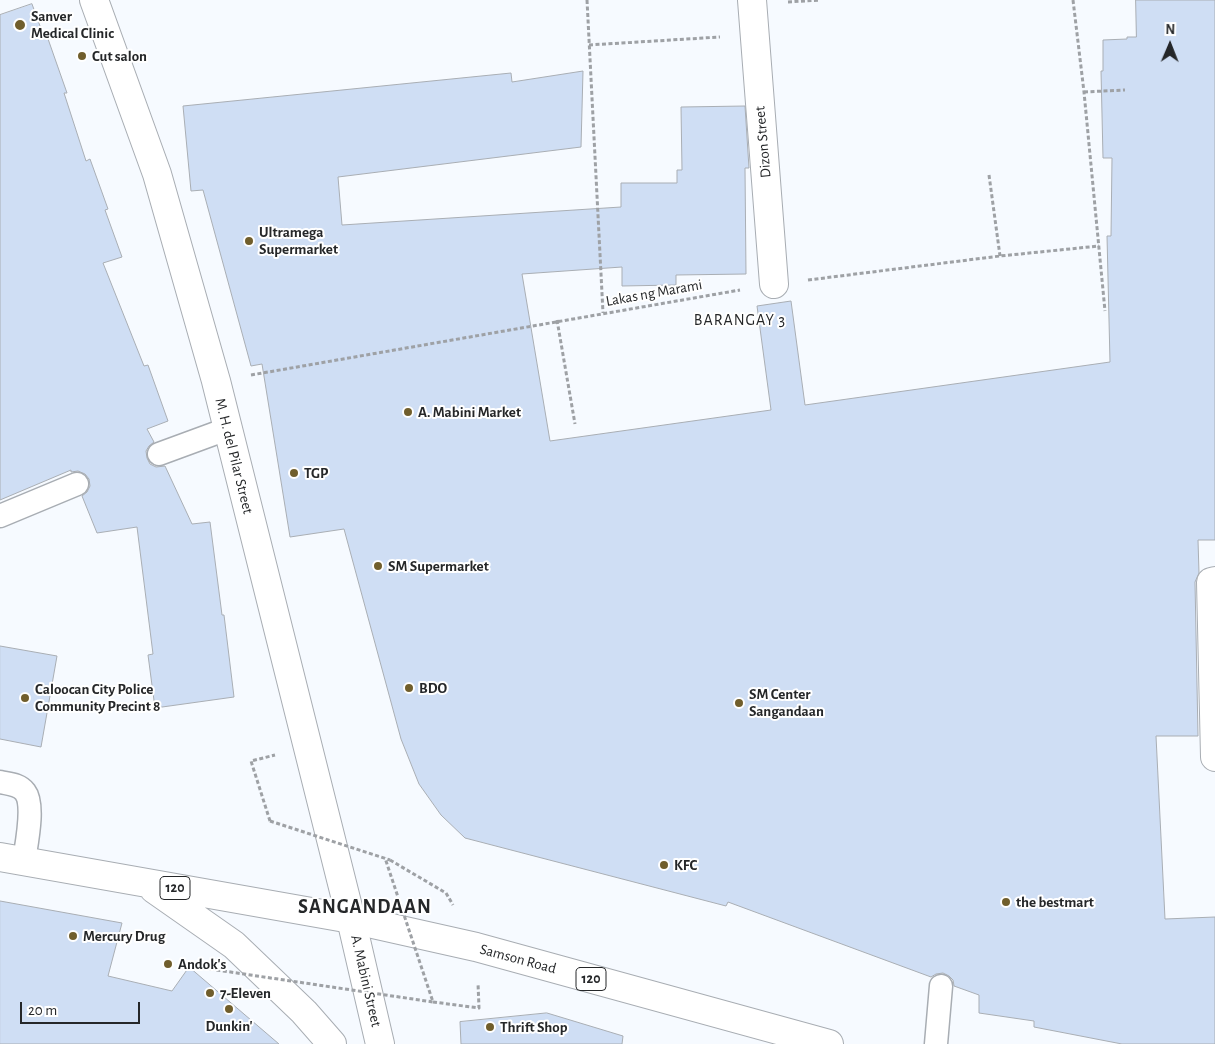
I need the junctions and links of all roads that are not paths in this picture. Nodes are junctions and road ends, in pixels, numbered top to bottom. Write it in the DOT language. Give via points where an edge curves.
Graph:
graph roads {
  1 [pos="94,0"];
  2 [pos="752,0"];
  3 [pos="774,284"];
  4 [pos="227,429"];
  5 [pos="159,454"];
  6 [pos="77,484"];
  7 [pos="0,516"];
  8 [pos="1215,581"];
  9 [pos="1215,757"];
  10 [pos="0,782"];
  11 [pos="12,859"];
  12 [pos="146,883"];
  13 [pos="351,919"];
  14 [pos="941,986"];
  15 [pos="332,1044"];
  16 [pos="380,1044"];
  17 [pos="829,1044"];
  18 [pos="936,1044"];
  1 -- 4 [label="main road, M. H. del Pilar Street" via="157,174"];
  2 -- 3 [label="main road, Dizon Street"];
  4 -- 5 [label="lane"];
  4 -- 13 [label="main road, M. H. del Pilar Street"];
  6 -- 7 [label="lane"];
  8 -- 9 [label="main road" via="1211,582"];
  10 -- 11 [label="lane" via="17,786 25,792 29,804"];
  11 -- 12 [label="main road, 120"];
  12 -- 13 [label="main road, 120"];
  12 -- 15 [label="main road" via="234,944"];
  13 -- 16 [label="main road, A. Mabini Street"];
  13 -- 17 [label="main road, Samson Road / 120" via="476,948"];
  14 -- 18 [label="lane"];
}
